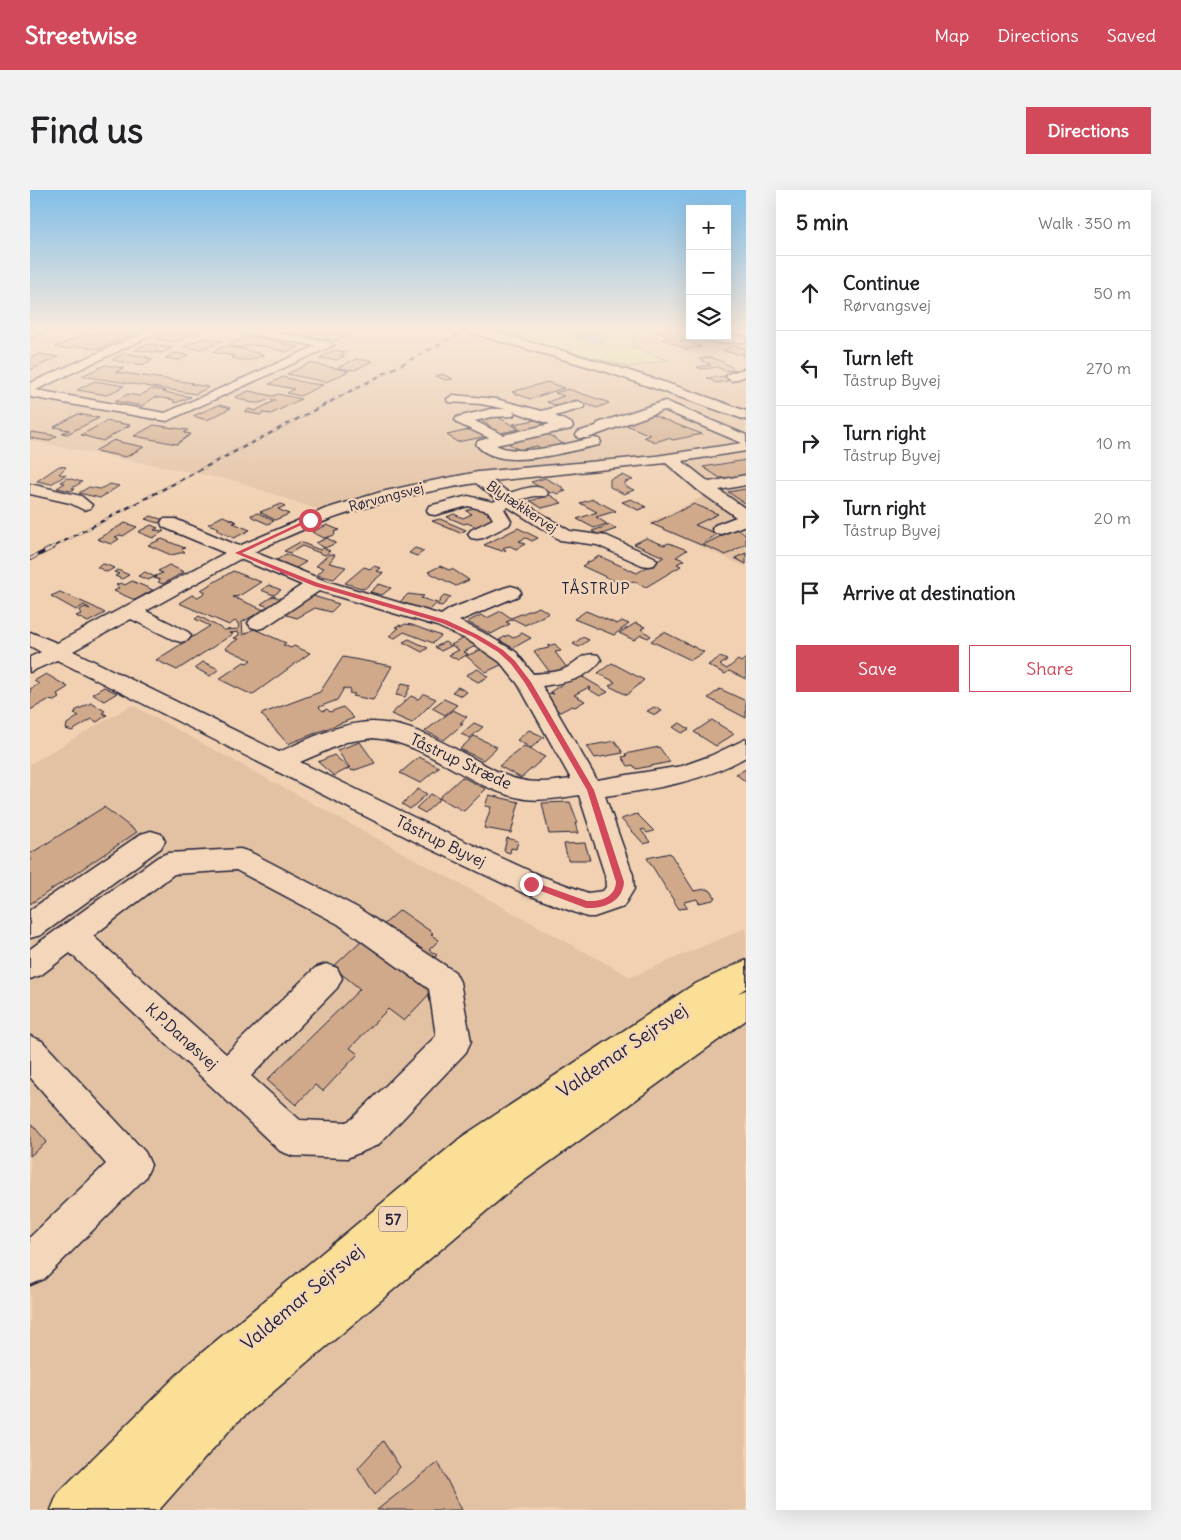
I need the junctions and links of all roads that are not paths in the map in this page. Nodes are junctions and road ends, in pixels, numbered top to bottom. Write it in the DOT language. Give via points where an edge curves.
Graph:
graph roads {
  1 [pos="226,391"];
  2 [pos="678,391"];
  3 [pos="30,393"];
  4 [pos="453,399"];
  5 [pos="578,405"];
  6 [pos="532,409"];
  7 [pos="746,416"];
  8 [pos="564,426"];
  9 [pos="528,434"];
  10 [pos="497,437"];
  11 [pos="588,438"];
  12 [pos="746,440"];
  13 [pos="472,442"];
  14 [pos="746,447"];
  15 [pos="670,459"];
  16 [pos="619,462"];
  17 [pos="478,477"];
  18 [pos="746,480"];
  19 [pos="705,488"];
  20 [pos="30,489"];
  21 [pos="540,493"];
  22 [pos="503,502"];
  23 [pos="84,505"];
  24 [pos="434,510"];
  25 [pos="744,515"];
  26 [pos="543,522"];
  27 [pos="169,523"];
  28 [pos="587,529"];
  29 [pos="721,529"];
  30 [pos="477,534"];
  31 [pos="237,553"];
  32 [pos="648,561"];
  33 [pos="316,584"];
  34 [pos="511,592"];
  35 [pos="131,611"];
  36 [pos="444,622"];
  37 [pos="258,623"];
  38 [pos="180,636"];
  39 [pos="30,638"];
  40 [pos="57,651"];
  41 [pos="590,660"];
  42 [pos="30,666"];
  43 [pos="528,682"];
  44 [pos="746,747"];
  45 [pos="280,761"];
  46 [pos="589,787"];
  47 [pos="151,841"];
  48 [pos="30,926"];
  49 [pos="72,936"];
  50 [pos="30,966"];
  51 [pos="746,973"];
  52 [pos="326,978"];
  53 [pos="746,1004"];
  54 [pos="30,1052"];
  55 [pos="226,1077"];
  56 [pos="30,1265"];
  57 [pos="75,1510"];
  58 [pos="126,1510"];
  1 -- 3 [label="street" via="167,417"];
  2 -- 7 [label="street"];
  4 -- 6 [label="street" via="475,398"];
  5 -- 6 [label="street"];
  6 -- 8 [label="street"];
  6 -- 10 [label="street" via="462,420"];
  8 -- 9 [label="street"];
  8 -- 11 [label="street"];
  9 -- 10 [label="street" via="519,432"];
  9 -- 11 [label="street" via="483,444 500,453 524,453 550,451"];
  10 -- 13 [label="street"];
  11 -- 12 [label="street" via="606,428 603,426 665,405"];
  11 -- 16 [label="street"];
  14 -- 15 [label="street, Rørvangsvej"];
  15 -- 16 [label="street, Rørvangsvej"];
  15 -- 19 [label="street"];
  16 -- 17 [label="street, Rørvangsvej"];
  17 -- 22 [label="street, Blytækkervej"];
  17 -- 31 [label="street, Rørvangsvej" via="342,508"];
  18 -- 19 [label="street"];
  19 -- 25 [label="street"];
  20 -- 23 [label="street" via="74,499"];
  21 -- 22 [label="street" via="535,491"];
  22 -- 24 [label="street" via="468,501"];
  22 -- 26 [label="street, Blytækkervej"];
  22 -- 30 [label="street" via="502,521"];
  25 -- 29 [label="street"];
  26 -- 28 [label="street" via="562,515"];
  26 -- 32 [label="street, Blytækkervej" via="566,536 601,540"];
  27 -- 31 [label="street, Tåstrup Byvej"];
  31 -- 33 [label="street, Tåstrup Byvej"];
  31 -- 35 [label="street, Rørvangsvej"];
  33 -- 36 [label="street, Tåstrup Byvej"];
  33 -- 37 [label="street"];
  34 -- 36 [label="street"];
  35 -- 38 [label="street"];
  35 -- 40 [label="street, Rørvangsvej"];
  36 -- 43 [label="street, Tåstrup Byvej" via="500,651"];
  39 -- 40 [label="street, Tåstrup Byvej"];
  40 -- 42 [label="street"];
  40 -- 45 [label="street, Tåstrup Byvej"];
  41 -- 43 [label="street" via="569,675"];
  43 -- 46 [label="street, Tåstrup Byvej"];
  44 -- 46 [label="street, Tåstrup Stræde" via="716,763 657,780"];
  45 -- 46 [label="street, Tåstrup Stræde" via="346,734 379,730 410,737 515,788 542,791"];
  45 -- 46 [label="street, Tåstrup Byvej" via="531,884 586,905 594,905 613,899 620,889 620,882"];
  47 -- 48 [label="street"];
  49 -- 50 [label="street"];
  49 -- 55 [label="street, K.P.Danøsvej"];
  49 -- 55 [label="street" via="168,864 240,858 348,916 444,982 454,1041 365,1132 347,1140 293,1138"];
  51 -- 57 [label="main road, Valdemar Sejrsvej / 57" via="704,995 476,1149 203,1381"];
  52 -- 55 [label="street, K.P.Danøsvej"];
  53 -- 58 [label="main road, Valdemar Sejrsvej / 57" via="498,1177 219,1408"];
  54 -- 56 [label="street" via="132,1165"];
}
